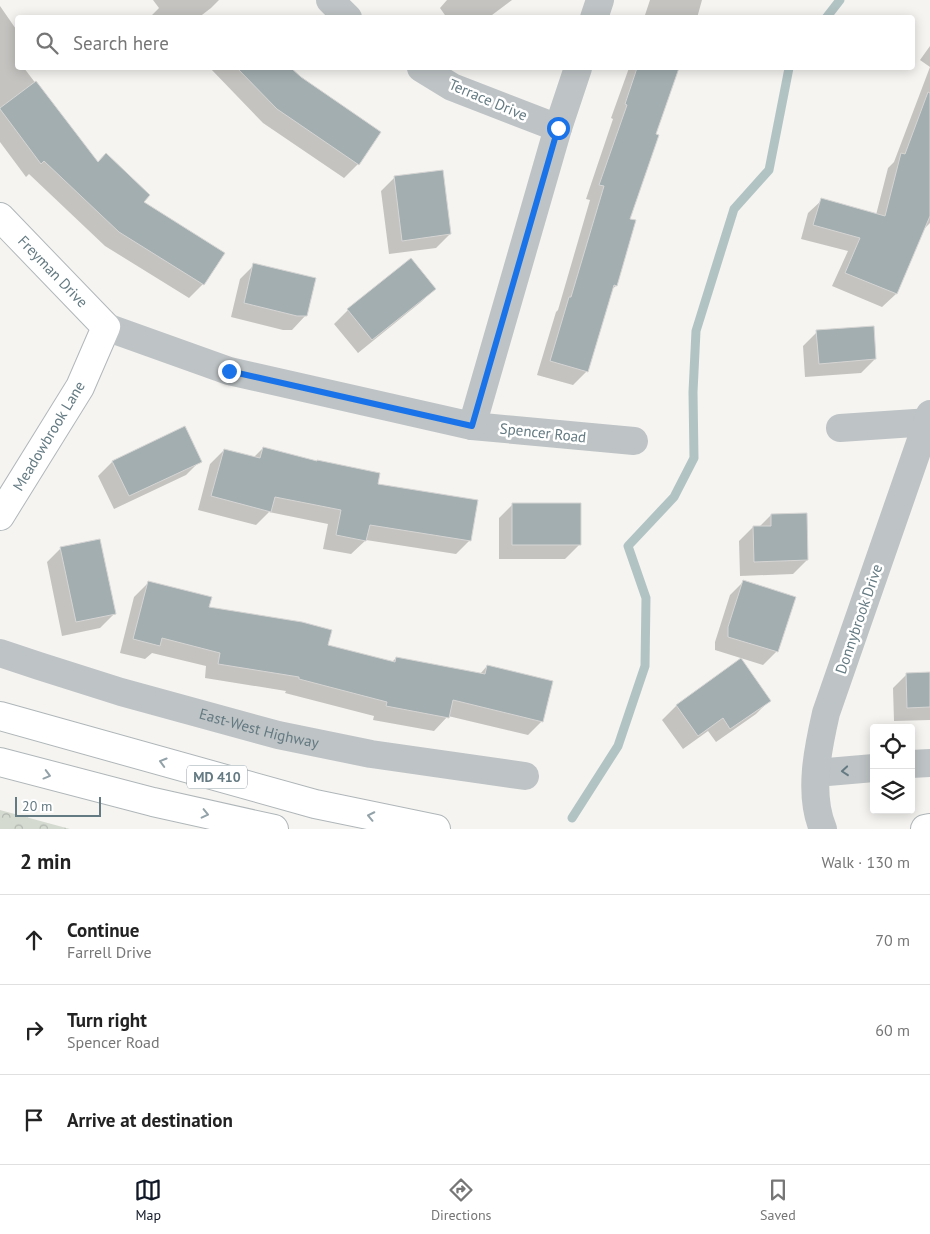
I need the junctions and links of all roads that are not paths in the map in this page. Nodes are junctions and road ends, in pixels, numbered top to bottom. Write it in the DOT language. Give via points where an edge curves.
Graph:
graph roads {
  1 [pos="330,0"];
  2 [pos="600,0"];
  3 [pos="345,15"];
  4 [pos="595,15"];
  5 [pos="424,70"];
  6 [pos="577,70"];
  7 [pos="558,128"];
  8 [pos="0,217"];
  9 [pos="106,327"];
  10 [pos="929,419"];
  11 [pos="472,426"];
  12 [pos="840,428"];
  13 [pos="634,442"];
  14 [pos="0,516"];
  15 [pos="0,653"];
  16 [pos="0,716"];
  17 [pos="0,762"];
  18 [pos="930,763"];
  19 [pos="915,764"];
  20 [pos="870,768"];
  21 [pos="816,773"];
  22 [pos="525,776"];
  23 [pos="930,828"];
  24 [pos="274,829"];
  25 [pos="436,829"];
  26 [pos="824,829"];
  27 [pos="925,829"];
  1 -- 3 [label="street"];
  2 -- 4 [label="street"];
  5 -- 7 [label="street, Terrace Drive" via="452,87"];
  6 -- 7 [label="street"];
  7 -- 11 [label="street"];
  8 -- 9 [label="main road, Freyman Drive"];
  9 -- 11 [label="street, Spencer Road" via="229,371"];
  9 -- 14 [label="main road, Meadowbrook Lane" via="80,387"];
  10 -- 12 [label="street"];
  10 -- 21 [label="street, Donnybrook Drive" via="826,713"];
  11 -- 13 [label="street, Spencer Road"];
  15 -- 22 [label="street, East-West Highway" via="122,692 278,735 371,754"];
  25 -- 16 [label="main road, MD 410, one-way" via="315,804"];
  17 -- 24 [label="main road, MD 410, one-way" via="153,802"];
  18 -- 19 [label="street"];
  20 -- 21 [label="street, one-way"];
  21 -- 26 [label="street, Donnybrook Drive" via="817,805"];
  23 -- 27 [label="main road"];
}
